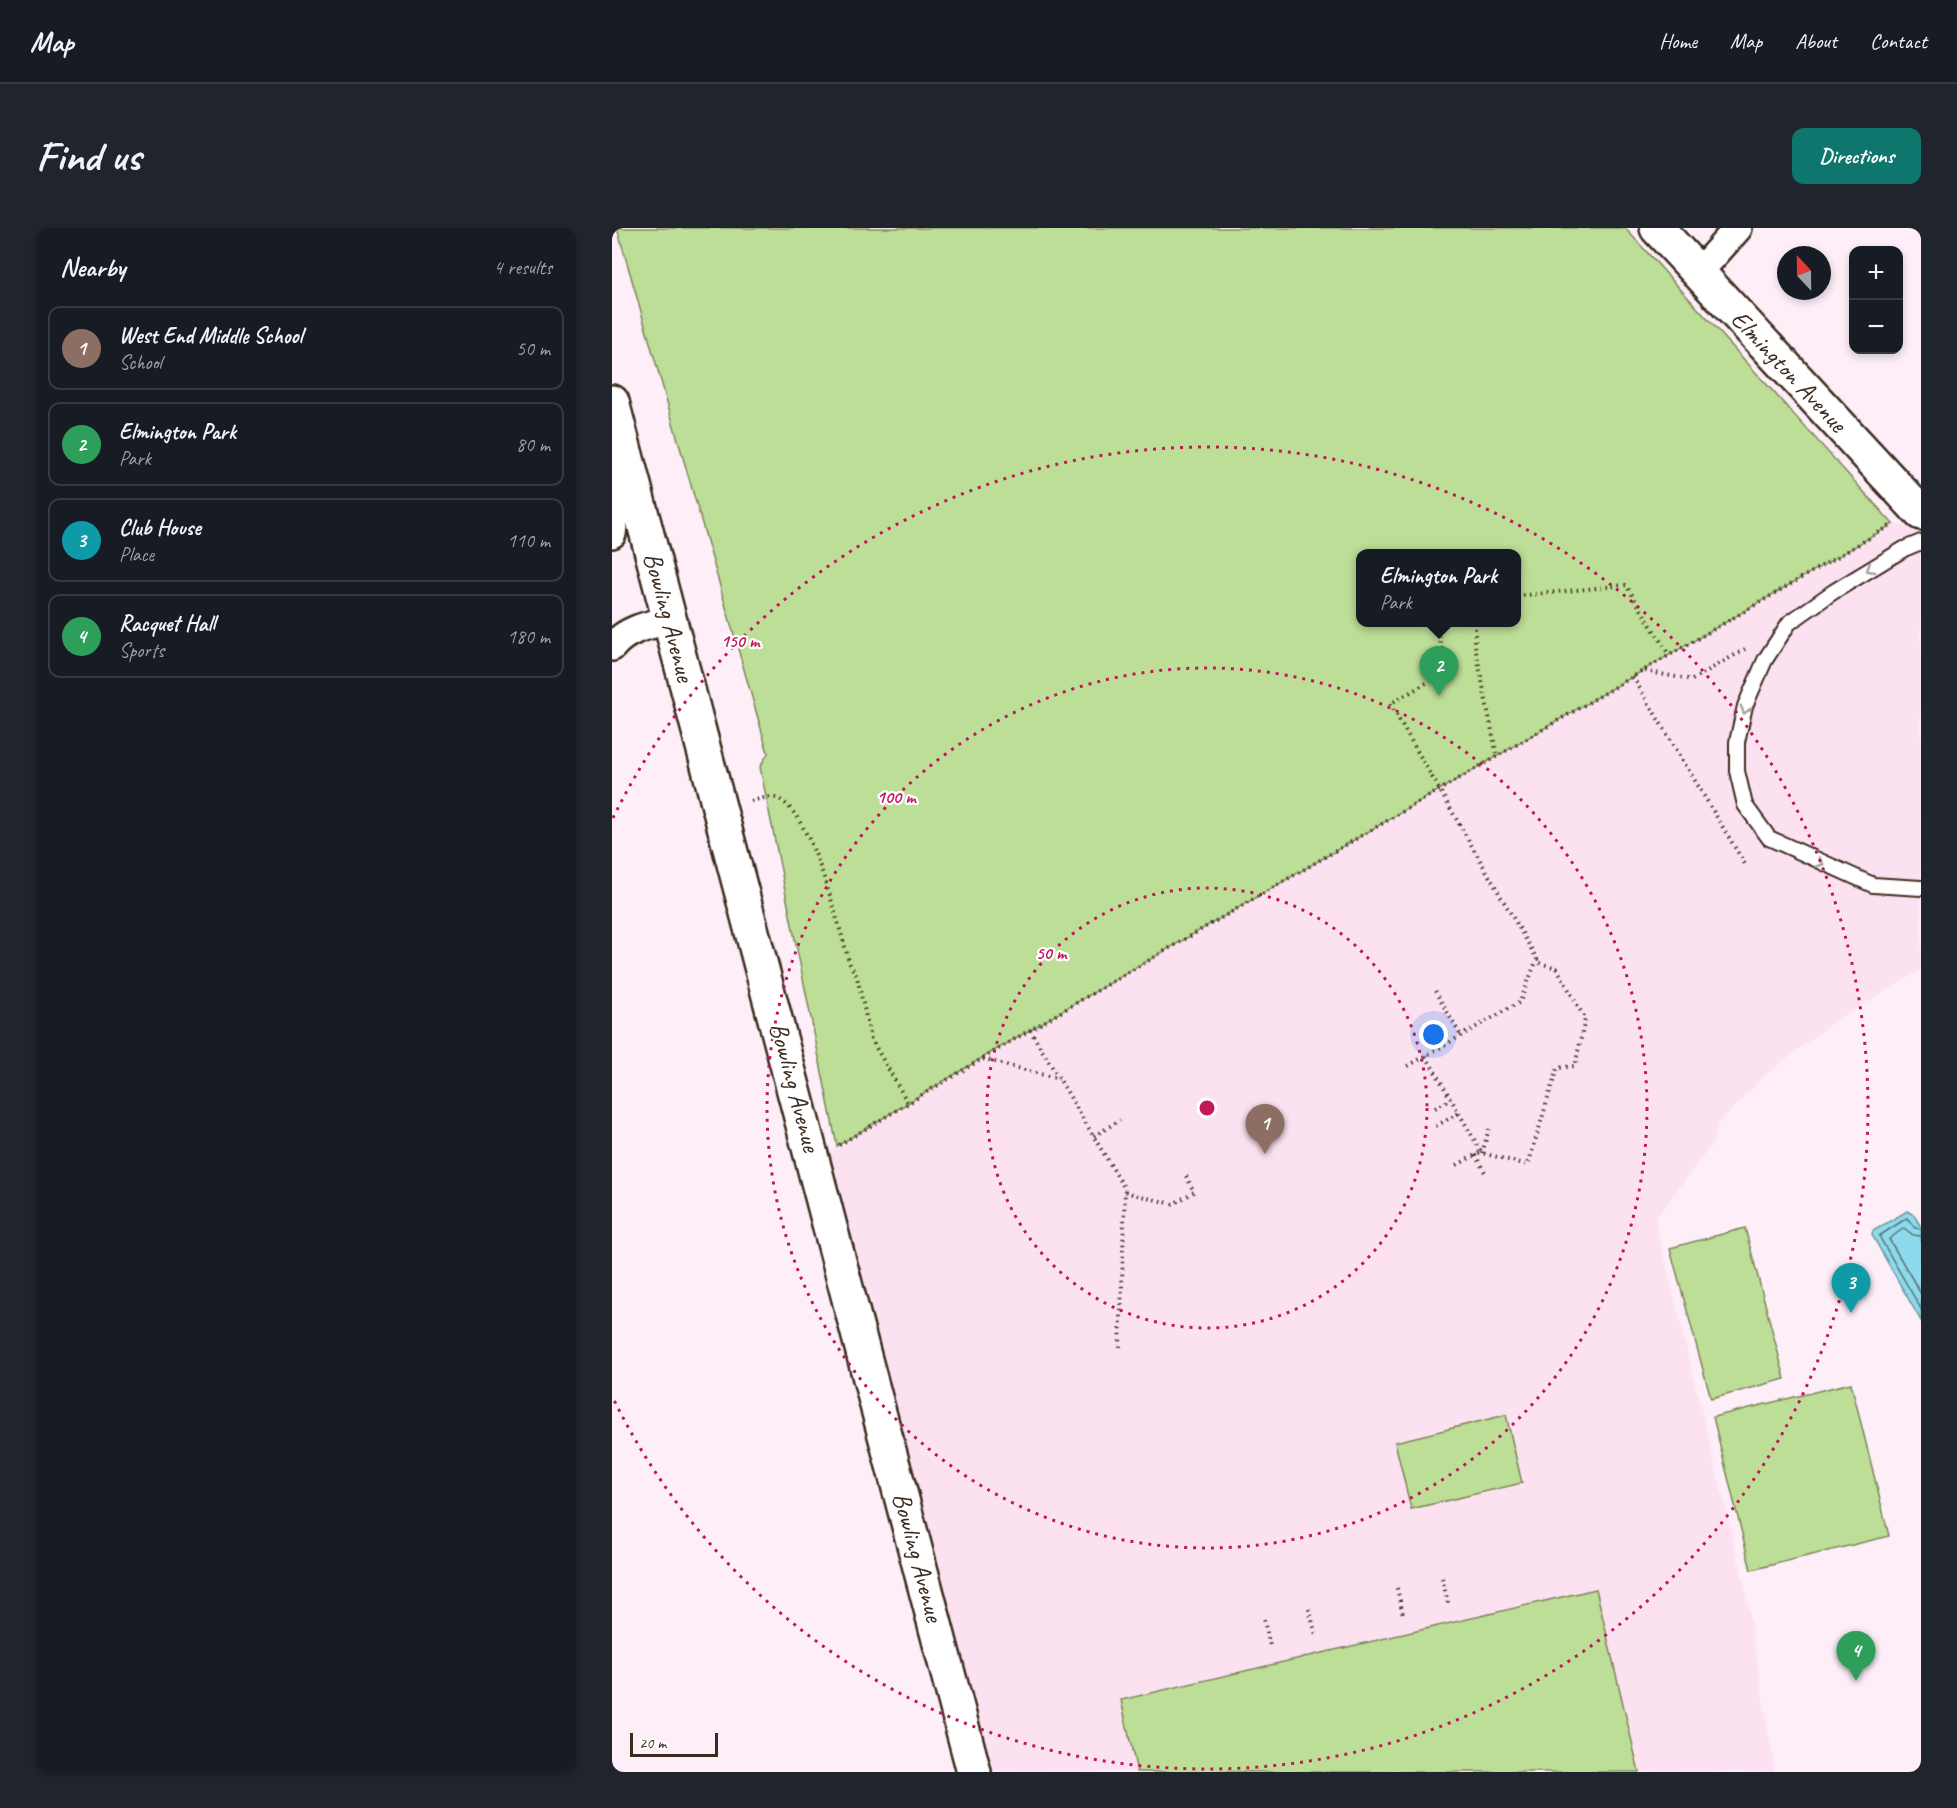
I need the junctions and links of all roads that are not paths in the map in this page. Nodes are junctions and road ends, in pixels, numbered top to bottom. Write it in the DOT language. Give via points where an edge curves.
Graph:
graph roads {
  1 [pos="1657,228"];
  2 [pos="1738,228"];
  3 [pos="1698,273"];
  4 [pos="612,402"];
  5 [pos="623,443"];
  6 [pos="1907,518"];
  7 [pos="612,534"];
  8 [pos="1921,542"];
  9 [pos="670,620"];
  10 [pos="612,647"];
  11 [pos="1921,888"];
  12 [pos="974,1772"];
  1 -- 3 [label="street, Elmington Avenue"];
  2 -- 3 [label="street"];
  3 -- 6 [label="street, Elmington Avenue"];
  4 -- 5 [label="street, Bowling Avenue"];
  5 -- 7 [label="street"];
  5 -- 9 [label="street, Bowling Avenue"];
  8 -- 11 [label="lane, one-way" via="1833,592 1789,623 1765,660 1745,706 1737,742 1737,771 1745,806 1768,838 1873,885"];
  9 -- 10 [label="street" via="641,627 618,639"];
  9 -- 12 [label="street, Bowling Avenue"];
}
